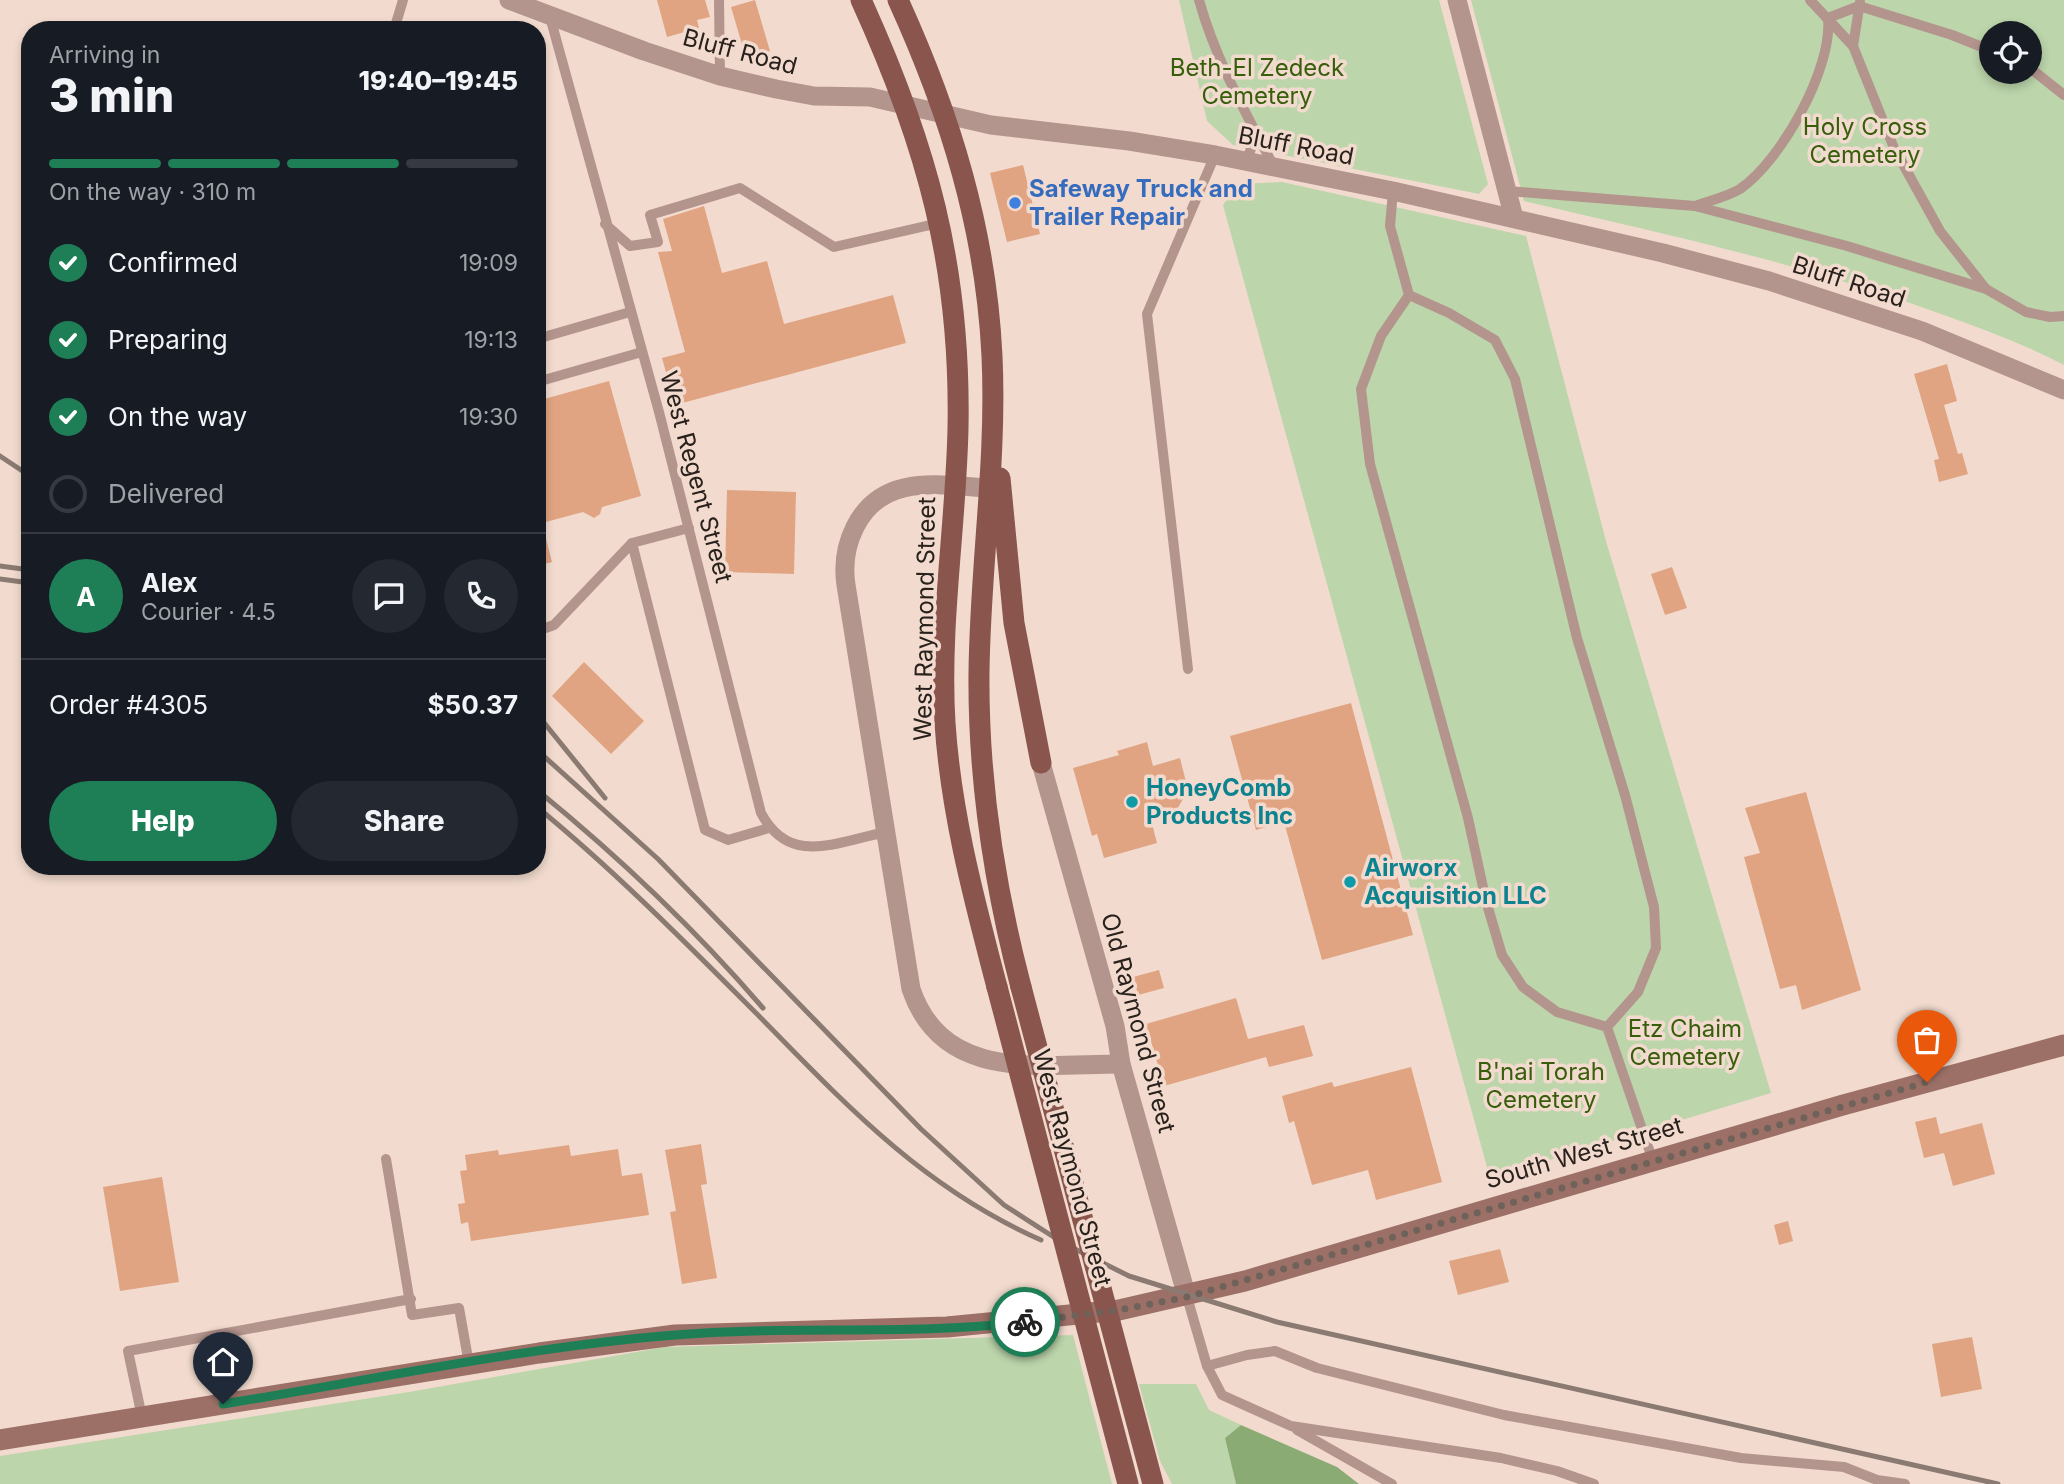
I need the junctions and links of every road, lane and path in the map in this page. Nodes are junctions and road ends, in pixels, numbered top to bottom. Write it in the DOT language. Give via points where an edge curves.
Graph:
graph roads {
  1 [pos="403,0"];
  2 [pos="509,0"];
  3 [pos="719,0"];
  4 [pos="861,0"];
  5 [pos="898,0"];
  6 [pos="1199,0"];
  7 [pos="1457,0"];
  8 [pos="1810,0"];
  9 [pos="1860,3"];
  10 [pos="550,16"];
  11 [pos="1828,18"];
  12 [pos="397,21"];
  13 [pos="1853,46"];
  14 [pos="1979,46"];
  15 [pos="720,76"];
  16 [pos="2042,78"];
  17 [pos="2064,95"];
  18 [pos="907,108"];
  19 [pos="948,117"];
  20 [pos="1257,134"];
  21 [pos="1215,155"];
  22 [pos="1246,161"];
  23 [pos="1273,166"];
  24 [pos="1393,191"];
  25 [pos="1508,191"];
  26 [pos="1695,206"];
  27 [pos="1514,218"];
  28 [pos="940,223"];
  29 [pos="606,224"];
  30 [pos="1986,289"];
  31 [pos="1409,295"];
  32 [pos="630,312"];
  33 [pos="2064,316"];
  34 [pos="546,336"];
  35 [pos="642,352"];
  36 [pos="546,379"];
  37 [pos="2064,390"];
  38 [pos="993,420"];
  39 [pos="955,485"];
  40 [pos="989,488"];
  41 [pos="689,528"];
  42 [pos="632,543"];
  43 [pos="546,628"];
  44 [pos="1188,669"];
  45 [pos="1041,763"];
  46 [pos="769,828"];
  47 [pos="886,831"];
  48 [pos="1607,1027"];
  49 [pos="2064,1045"];
  50 [pos="1121,1064"];
  51 [pos="386,1159"];
  52 [pos="1653,1161"];
  53 [pos="1187,1297"];
  54 [pos="411,1299"];
  55 [pos="469,1364"];
  56 [pos="1207,1366"];
  57 [pos="142,1417"];
  58 [pos="1291,1426"];
  59 [pos="0,1440"];
  60 [pos="1879,1482"];
  61 [pos="1128,1484"];
  62 [pos="1153,1484"];
  63 [pos="1392,1484"];
  64 [pos="1594,1484"];
  65 [pos="1905,1484"];
  1 -- 12 [label="lane"];
  2 -- 10 [label="street, Bluff Road"];
  3 -- 15 [label="lane"];
  4 -- 18 [label="main road, West Raymond Street"];
  5 -- 19 [label="main road, West Raymond Street"];
  6 -- 20 [label="lane"];
  7 -- 25 [label="street"];
  8 -- 11 [label="lane"];
  9 -- 11 [label="lane"];
  9 -- 13 [label="lane"];
  9 -- 14 [label="lane"];
  10 -- 15 [label="street, Bluff Road"];
  10 -- 29 [label="lane, West Regent Street"];
  11 -- 13 [label="lane"];
  11 -- 26 [label="lane" via="1826,54 1788,140 1739,189"];
  13 -- 30 [label="lane" via="1894,148 1940,231"];
  15 -- 18 [label="street, Bluff Road" via="800,94 870,97"];
  16 -- 17 [label="lane"];
  18 -- 19 [label="street, Bluff Road"];
  18 -- 28 [label="main road, West Raymond Street"];
  19 -- 21 [label="street, Bluff Road"];
  19 -- 38 [label="main road, West Raymond Street" via="982,263 992,353"];
  20 -- 22 [label="lane"];
  20 -- 23 [label="lane"];
  21 -- 22 [label="street, Bluff Road"];
  21 -- 44 [label="lane" via="1147,314"];
  22 -- 23 [label="street, Bluff Road"];
  23 -- 24 [label="street, Bluff Road"];
  24 -- 27 [label="street, Bluff Road"];
  24 -- 31 [label="lane" via="1390,226"];
  25 -- 26 [label="lane"];
  25 -- 27 [label="street"];
  26 -- 30 [label="lane"];
  27 -- 37 [label="street, Bluff Road" via="1769,281 1922,331"];
  28 -- 29 [label="lane" via="834,247 740,188 650,215 657,242 630,246"];
  28 -- 39 [label="main road, West Raymond Street" via="957,349"];
  29 -- 32 [label="lane, West Regent Street"];
  30 -- 33 [label="lane" via="2026,312"];
  31 -- 48 [label="lane" via="1496,340 1515,379 1577,638 1654,907 1656,948 1638,992"];
  31 -- 48 [label="lane" via="1381,336 1361,389 1370,464 1468,818 1486,901 1502,955 1523,987 1557,1012"];
  32 -- 34 [label="lane"];
  32 -- 35 [label="lane, West Regent Street"];
  35 -- 36 [label="lane"];
  35 -- 41 [label="lane, West Regent Street"];
  38 -- 40 [label="main road, West Raymond Street"];
  38 -- 45 [label="main road" via="1011,603"];
  39 -- 40 [label="street"];
  39 -- 47 [label="street" via="905,486 880,495 857,522 845,559"];
  39 -- 61 [label="main road, West Raymond Street, bridge" via="945,721 963,854"];
  40 -- 62 [label="main road, West Raymond Street, bridge" via="979,670 980,759 993,860 1021,987"];
  41 -- 42 [label="lane"];
  41 -- 46 [label="lane, West Regent Street" via="757,801"];
  42 -- 43 [label="lane" via="554,625"];
  42 -- 46 [label="lane" via="705,830 728,840"];
  45 -- 50 [label="street, Old Raymond Street" via="1115,1026"];
  46 -- 47 [label="lane" via="782,841 803,846"];
  47 -- 50 [label="street" via="911,989 931,1026 952,1045 984,1060"];
  48 -- 52 [label="lane"];
  49 -- 52 [label="main road, South West Street"];
  50 -- 53 [label="street, Old Raymond Street"];
  51 -- 54 [label="lane"];
  52 -- 53 [label="main road, South West Street"];
  53 -- 55 [label="main road, South West Street" via="1119,1310 960,1326 675,1335"];
  53 -- 56 [label="lane"];
  54 -- 55 [label="lane" via="412,1315 459,1308"];
  54 -- 57 [label="lane" via="128,1351"];
  55 -- 57 [label="main road, South West Street"];
  56 -- 58 [label="lane" via="1222,1395"];
  56 -- 60 [label="lane" via="1275,1351 1317,1368 1504,1415 1741,1458 1844,1467"];
  57 -- 59 [label="main road, South West Street"];
  58 -- 63 [label="lane"];
  58 -- 64 [label="lane" via="1501,1458"];
  60 -- 65 [label="lane"];
}
